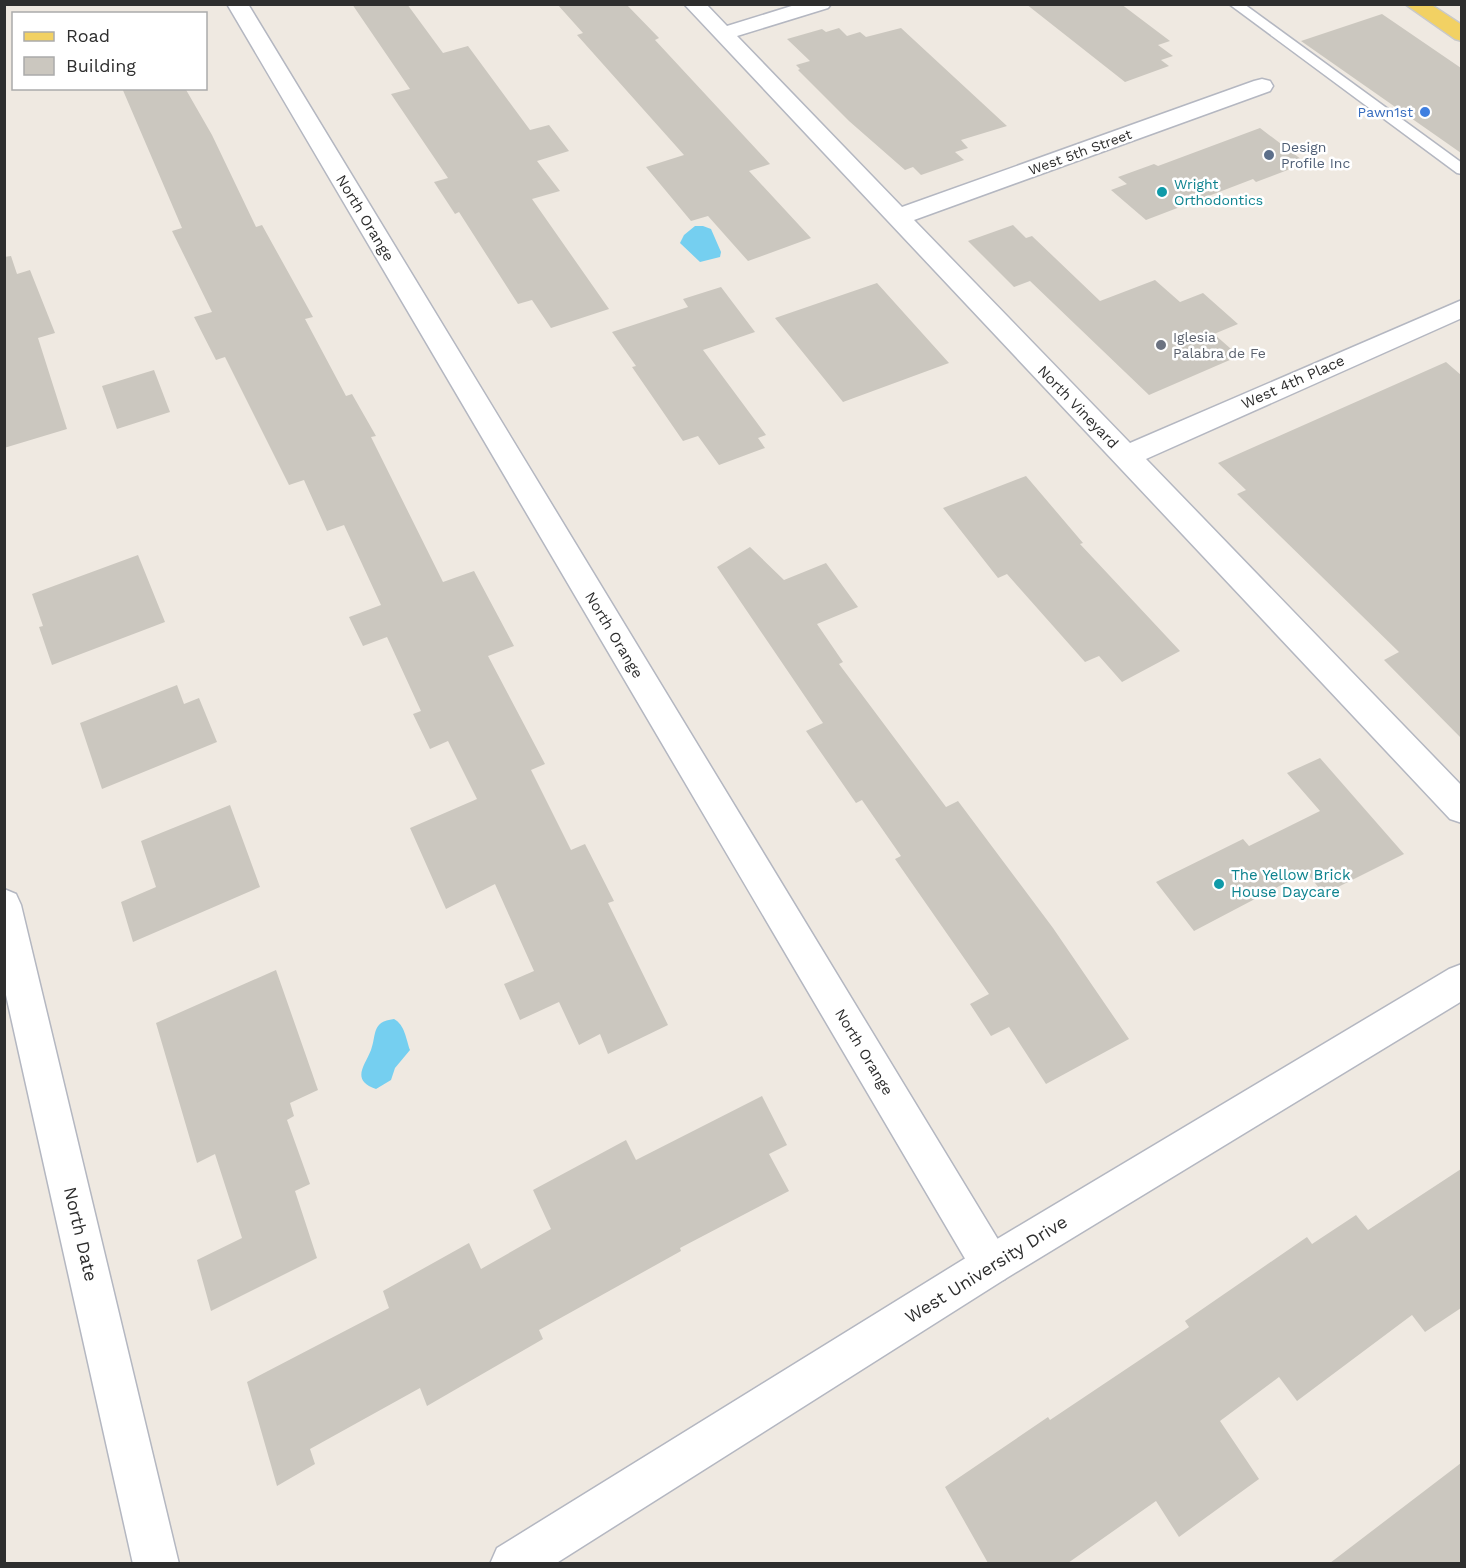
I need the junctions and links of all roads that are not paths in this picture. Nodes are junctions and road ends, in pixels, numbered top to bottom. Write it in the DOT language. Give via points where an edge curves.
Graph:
graph roads {
  1 [pos="237,4"];
  2 [pos="694,4"];
  3 [pos="821,4"];
  4 [pos="1235,4"];
  5 [pos="1421,5"];
  6 [pos="722,34"];
  7 [pos="1461,35"];
  8 [pos="1262,86"];
  9 [pos="1461,170"];
  10 [pos="898,217"];
  11 [pos="1461,308"];
  12 [pos="1125,457"];
  13 [pos="1461,809"];
  14 [pos="4,905"];
  15 [pos="1461,981"];
  16 [pos="991,1265"];
  17 [pos="156,1563"];
  18 [pos="513,1563"];
  1 -- 16 [label="street, North Orange"];
  2 -- 6 [label="street, North Vineyard"];
  3 -- 6 [label="street"];
  4 -- 9 [label="lane"];
  5 -- 7 [label="main road"];
  6 -- 10 [label="street, North Vineyard"];
  8 -- 10 [label="street, West 5th Street"];
  10 -- 12 [label="street, North Vineyard"];
  11 -- 12 [label="street, West 4th Place"];
  12 -- 13 [label="street, North Vineyard"];
  14 -- 17 [label="street, North Date"];
  15 -- 16 [label="street, West University Drive"];
  16 -- 18 [label="street, West University Drive"];
}
